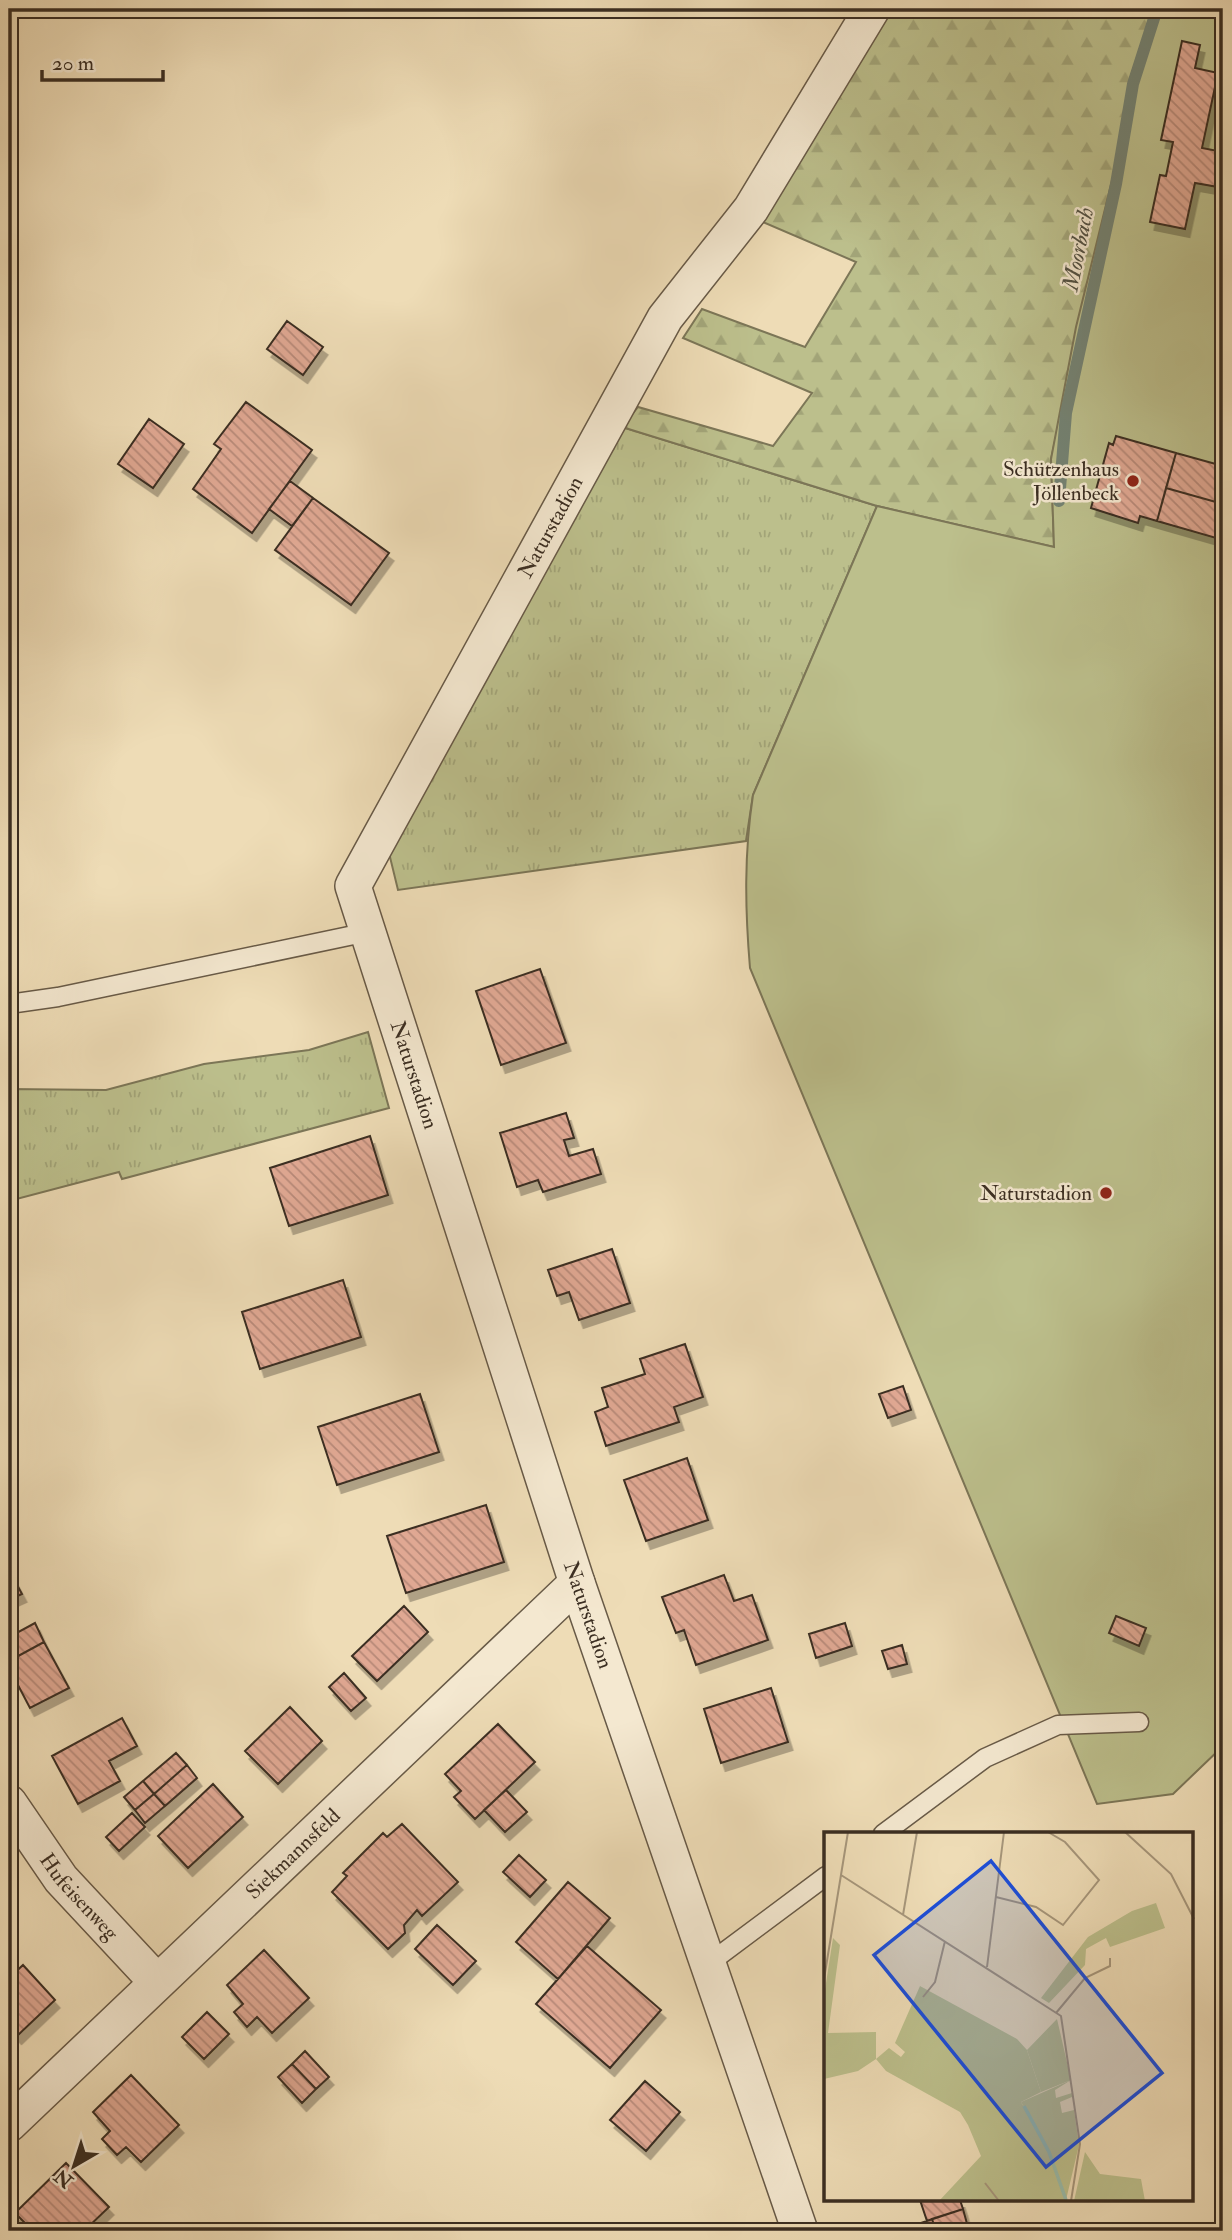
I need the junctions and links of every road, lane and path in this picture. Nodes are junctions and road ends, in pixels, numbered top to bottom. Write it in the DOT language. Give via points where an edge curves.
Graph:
graph roads {
  1 [pos="872,9"];
  2 [pos="368,932"];
  3 [pos="9,1004"];
  4 [pos="577,1583"];
  5 [pos="1139,1722"];
  6 [pos="9,1803"];
  7 [pos="886,1832"];
  8 [pos="824,1877"];
  9 [pos="708,1964"];
  10 [pos="157,1982"];
  11 [pos="9,2124"];
  12 [pos="800,2231"];
  1 -- 2 [label="street, Naturstadion" via="751,209 665,318 353,886"];
  2 -- 3 [label="lane"];
  2 -- 4 [label="street, Naturstadion"];
  4 -- 9 [label="street, Naturstadion"];
  4 -- 10 [label="street, Siekmannsfeld"];
  5 -- 7 [label="lane" via="1058,1725 985,1758"];
  6 -- 10 [label="street, Hufeisenweg" via="61,1879"];
  8 -- 9 [label="lane"];
  9 -- 12 [label="street, Naturstadion"];
  10 -- 11 [label="street, Siekmannsfeld"];
}
